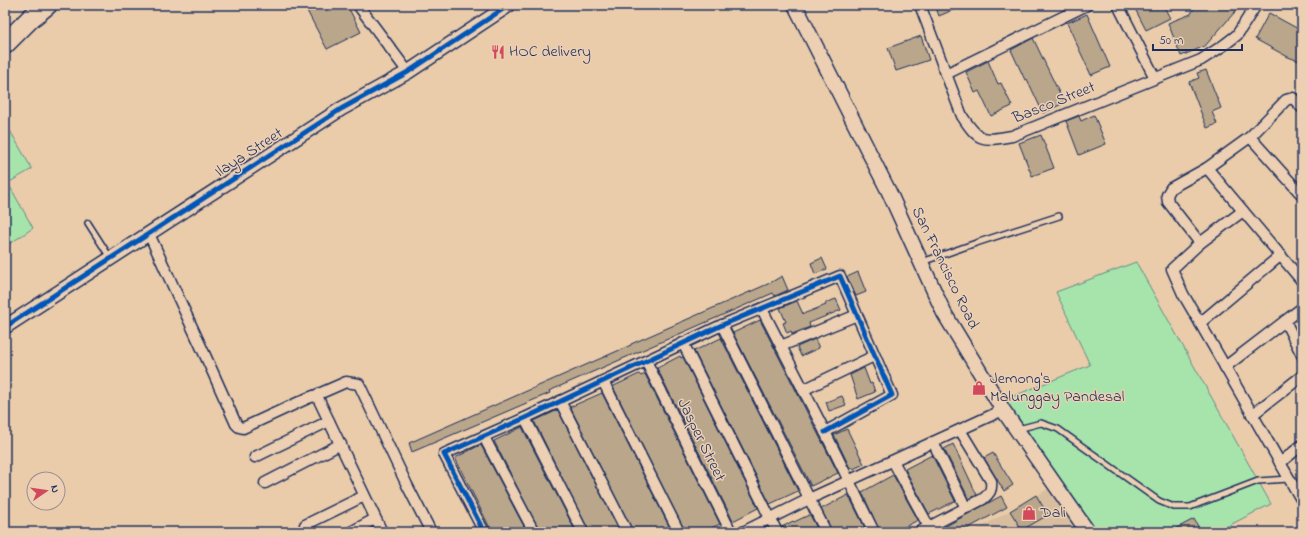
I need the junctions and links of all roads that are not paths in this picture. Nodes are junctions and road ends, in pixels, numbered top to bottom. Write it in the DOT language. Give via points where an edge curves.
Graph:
graph roads {
  1 [pos="47,5"];
  2 [pos="358,5"];
  3 [pos="509,5"];
  4 [pos="795,5"];
  5 [pos="920,5"];
  6 [pos="1087,5"];
  7 [pos="1118,5"];
  8 [pos="1256,5"];
  9 [pos="5,44"];
  10 [pos="408,72"];
  11 [pos="946,74"];
  12 [pos="1155,78"];
  13 [pos="1302,108"];
  14 [pos="1250,137"];
  15 [pos="1207,168"];
  16 [pos="1302,195"];
  17 [pos="1243,211"];
  18 [pos="1059,216"];
  19 [pos="88,223"];
  20 [pos="149,234"];
  21 [pos="1200,243"];
  22 [pos="1280,255"];
  23 [pos="111,259"];
  24 [pos="921,263"];
  25 [pos="1302,281"];
  26 [pos="1302,308"];
  27 [pos="762,309"];
  28 [pos="857,316"];
  29 [pos="1285,321"];
  30 [pos="1200,323"];
  31 [pos="722,325"];
  32 [pos="5,327"];
  33 [pos="682,344"];
  34 [pos="781,346"];
  35 [pos="1302,355"];
  36 [pos="874,356"];
  37 [pos="646,361"];
  38 [pos="1225,367"];
  39 [pos="1302,376"];
  40 [pos="603,381"];
  41 [pos="803,390"];
  42 [pos="314,396"];
  43 [pos="560,401"];
  44 [pos="1003,410"];
  45 [pos="1252,414"];
  46 [pos="525,418"];
  47 [pos="328,421"];
  48 [pos="1017,429"];
  49 [pos="960,430"];
  50 [pos="825,432"];
  51 [pos="484,437"];
  52 [pos="933,442"];
  53 [pos="340,444"];
  54 [pos="1302,445"];
  55 [pos="255,457"];
  56 [pos="893,460"];
  57 [pos="1280,462"];
  58 [pos="1289,479"];
  59 [pos="848,481"];
  60 [pos="265,483"];
  61 [pos="364,496"];
  62 [pos="809,499"];
  63 [pos="1302,501"];
  64 [pos="966,508"];
  65 [pos="376,518"];
  66 [pos="770,518"];
  67 [pos="305,525"];
  68 [pos="929,527"];
  69 [pos="429,528"];
  70 [pos="1086,531"];
  71 [pos="351,532"];
  72 [pos="382,532"];
  73 [pos="484,532"];
  74 [pos="534,532"];
  75 [pos="583,532"];
  76 [pos="627,532"];
  77 [pos="679,532"];
  78 [pos="730,532"];
  79 [pos="743,532"];
  80 [pos="777,532"];
  81 [pos="826,532"];
  82 [pos="874,532"];
  83 [pos="919,532"];
  1 -- 9 [label="highway"];
  2 -- 10 [label="street"];
  3 -- 10 [label="street, Ilaya Street"];
  4 -- 24 [label="main road, San Francisco Road" via="890,194"];
  5 -- 11 [label="street, Basco Street"];
  6 -- 11 [label="street"];
  7 -- 12 [label="street"];
  8 -- 12 [label="street, Basco Street" via="1237,35 1224,45 1201,60"];
  10 -- 20 [label="street, Ilaya Street" via="341,109"];
  11 -- 12 [label="street, Basco Street" via="962,116 971,131 988,140 1012,136"];
  13 -- 14 [label="street" via="1293,98 1286,100"];
  14 -- 15 [label="street"];
  14 -- 16 [label="street"];
  15 -- 17 [label="street"];
  15 -- 21 [label="street" via="1171,188 1167,194 1168,202"];
  17 -- 21 [label="street"];
  17 -- 22 [label="street"];
  18 -- 24 [label="lane" via="976,242"];
  19 -- 23 [label="lane"];
  20 -- 23 [label="street, Ilaya Street"];
  20 -- 42 [label="street" via="230,413 239,427 243,428"];
  21 -- 30 [label="street" via="1172,269"];
  22 -- 25 [label="street"];
  22 -- 30 [label="street"];
  23 -- 32 [label="street, Ilaya Street"];
  24 -- 44 [label="main road, San Francisco Road" via="944,312"];
  26 -- 29 [label="street"];
  27 -- 28 [label="street" via="840,276"];
  27 -- 31 [label="street"];
  27 -- 34 [label="street"];
  28 -- 34 [label="street"];
  28 -- 36 [label="street"];
  29 -- 35 [label="street"];
  29 -- 38 [label="street"];
  30 -- 38 [label="street"];
  31 -- 33 [label="street"];
  31 -- 62 [label="street"];
  33 -- 37 [label="street"];
  33 -- 66 [label="street"];
  34 -- 41 [label="street"];
  36 -- 41 [label="street"];
  36 -- 50 [label="street" via="892,395"];
  37 -- 40 [label="street"];
  37 -- 78 [label="street, Jasper Street"];
  38 -- 45 [label="street"];
  39 -- 45 [label="street"];
  40 -- 43 [label="street"];
  40 -- 77 [label="street"];
  41 -- 50 [label="street"];
  42 -- 47 [label="street" via="318,398"];
  42 -- 69 [label="street" via="346,382 358,384"];
  43 -- 46 [label="street"];
  43 -- 76 [label="street"];
  44 -- 48 [label="main road, San Francisco Road"];
  44 -- 49 [label="street"];
  45 -- 57 [label="street"];
  46 -- 51 [label="street"];
  46 -- 75 [label="street"];
  47 -- 53 [label="street"];
  47 -- 55 [label="street"];
  48 -- 58 [label="lane" via="1042,423 1058,428 1159,500 1174,507 1190,507 1258,481"];
  48 -- 70 [label="main road, San Francisco Road"];
  49 -- 52 [label="street"];
  49 -- 64 [label="street" via="991,481 992,489 990,494"];
  50 -- 59 [label="street"];
  51 -- 73 [label="street" via="444,454"];
  51 -- 74 [label="street"];
  52 -- 56 [label="street"];
  52 -- 64 [label="street"];
  53 -- 60 [label="street"];
  53 -- 61 [label="street"];
  54 -- 57 [label="street"];
  56 -- 59 [label="street"];
  56 -- 68 [label="street"];
  57 -- 58 [label="street"];
  58 -- 63 [label="street"];
  59 -- 62 [label="street"];
  59 -- 82 [label="street"];
  61 -- 65 [label="street"];
  61 -- 67 [label="street"];
  62 -- 66 [label="street"];
  62 -- 81 [label="street"];
  64 -- 68 [label="street"];
  65 -- 71 [label="street"];
  65 -- 72 [label="street"];
  66 -- 79 [label="street"];
  66 -- 80 [label="street"];
  68 -- 83 [label="street"];
}
